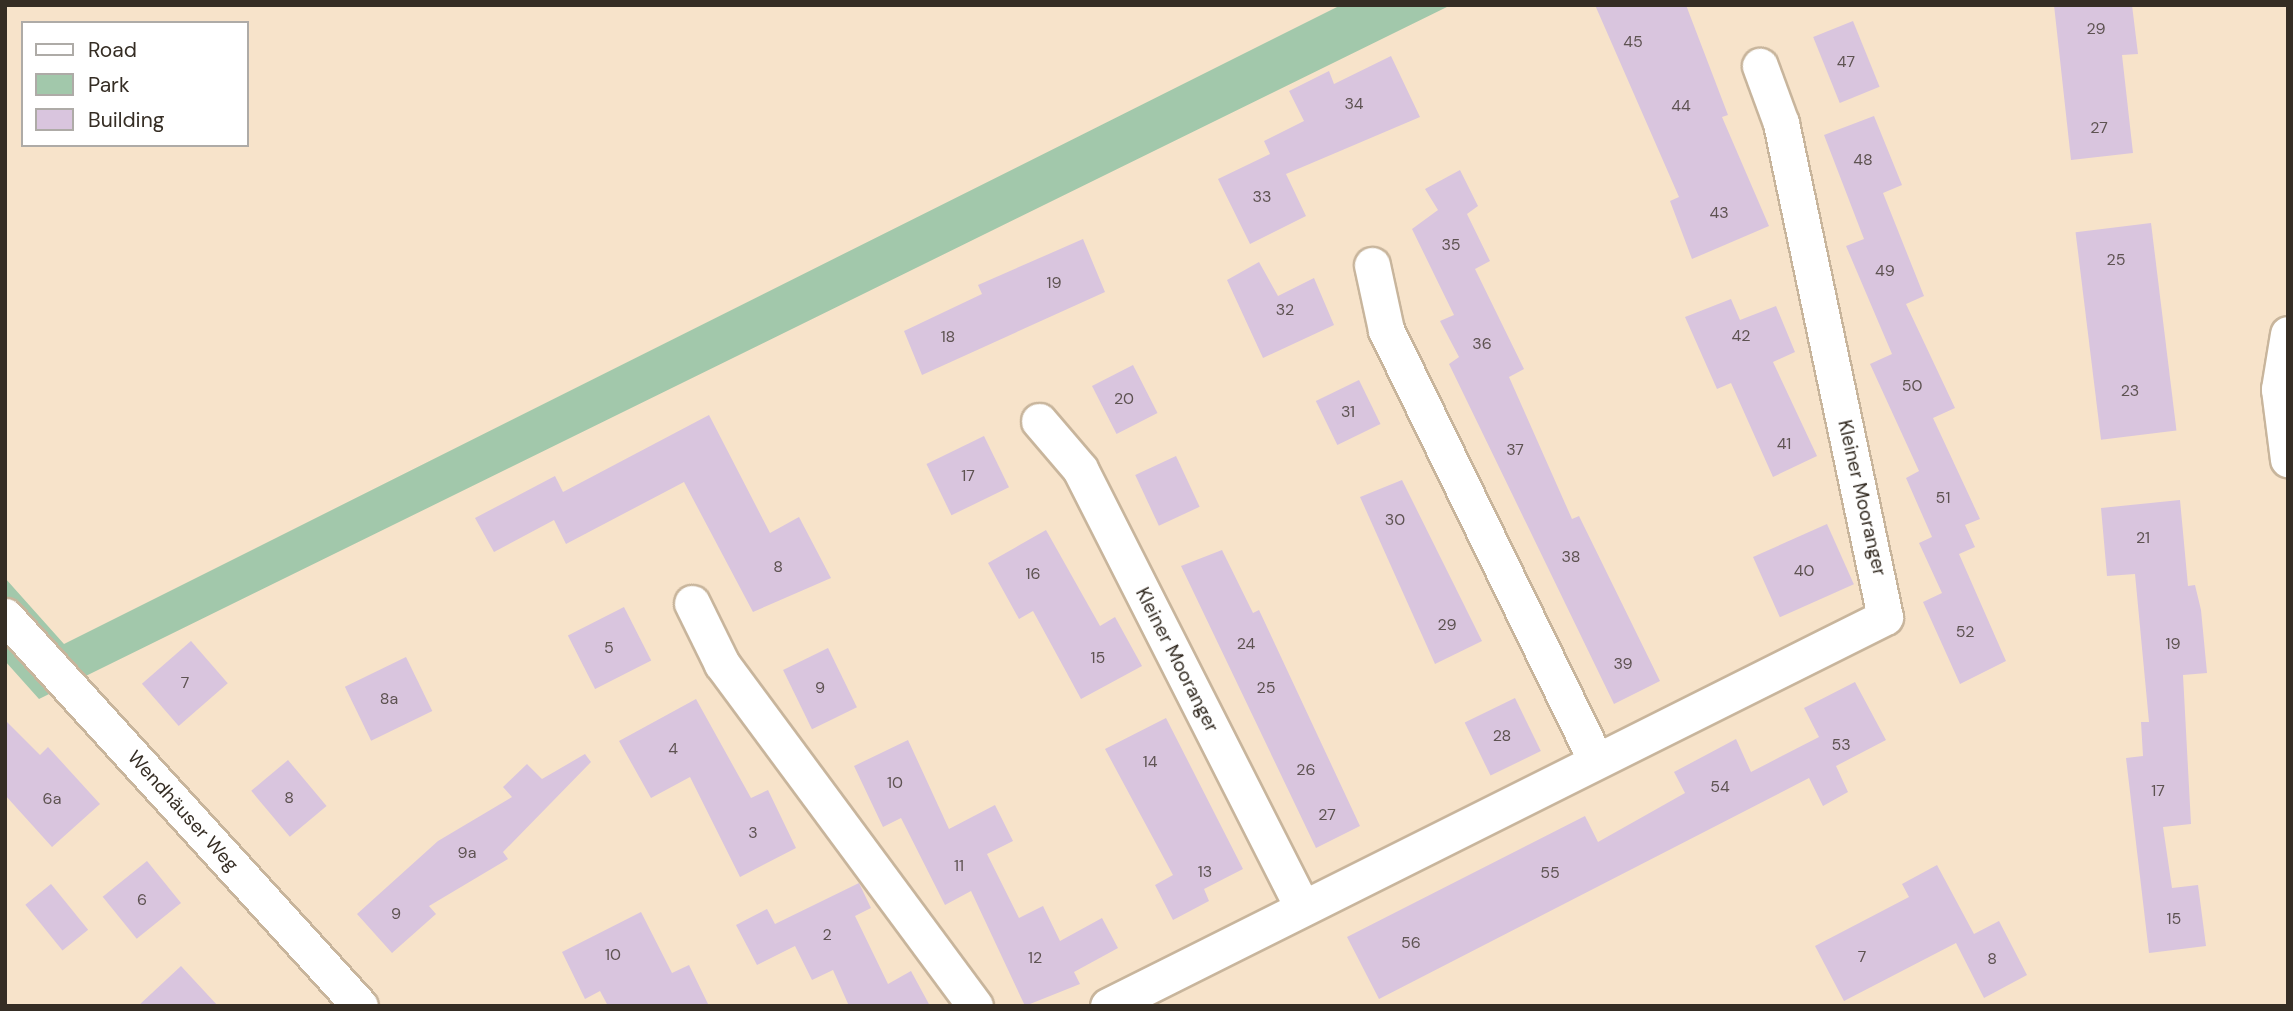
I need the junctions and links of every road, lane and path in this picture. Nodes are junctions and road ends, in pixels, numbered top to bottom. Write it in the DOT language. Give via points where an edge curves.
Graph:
graph roads {
  1 [pos="1760,66"];
  2 [pos="1372,265"];
  3 [pos="2288,334"];
  4 [pos="1039,421"];
  5 [pos="2288,459"];
  6 [pos="692,603"];
  7 [pos="5,616"];
  8 [pos="1596,761"];
  9 [pos="1302,907"];
  10 [pos="360,1006"];
  11 [pos="975,1006"];
  12 [pos="1108,1006"];
  1 -- 8 [label="street, Kleiner Mooranger" via="1781,123 1885,617"];
  2 -- 8 [label="street" via="1386,330"];
  3 -- 5 [label="street" via="2279,389"];
  4 -- 9 [label="street, Kleiner Mooranger" via="1080,469"];
  6 -- 11 [label="street" via="722,664"];
  7 -- 10 [label="street, Wendhäuser Weg"];
  8 -- 9 [label="street, Kleiner Mooranger"];
  9 -- 12 [label="street, Kleiner Mooranger"];
}
